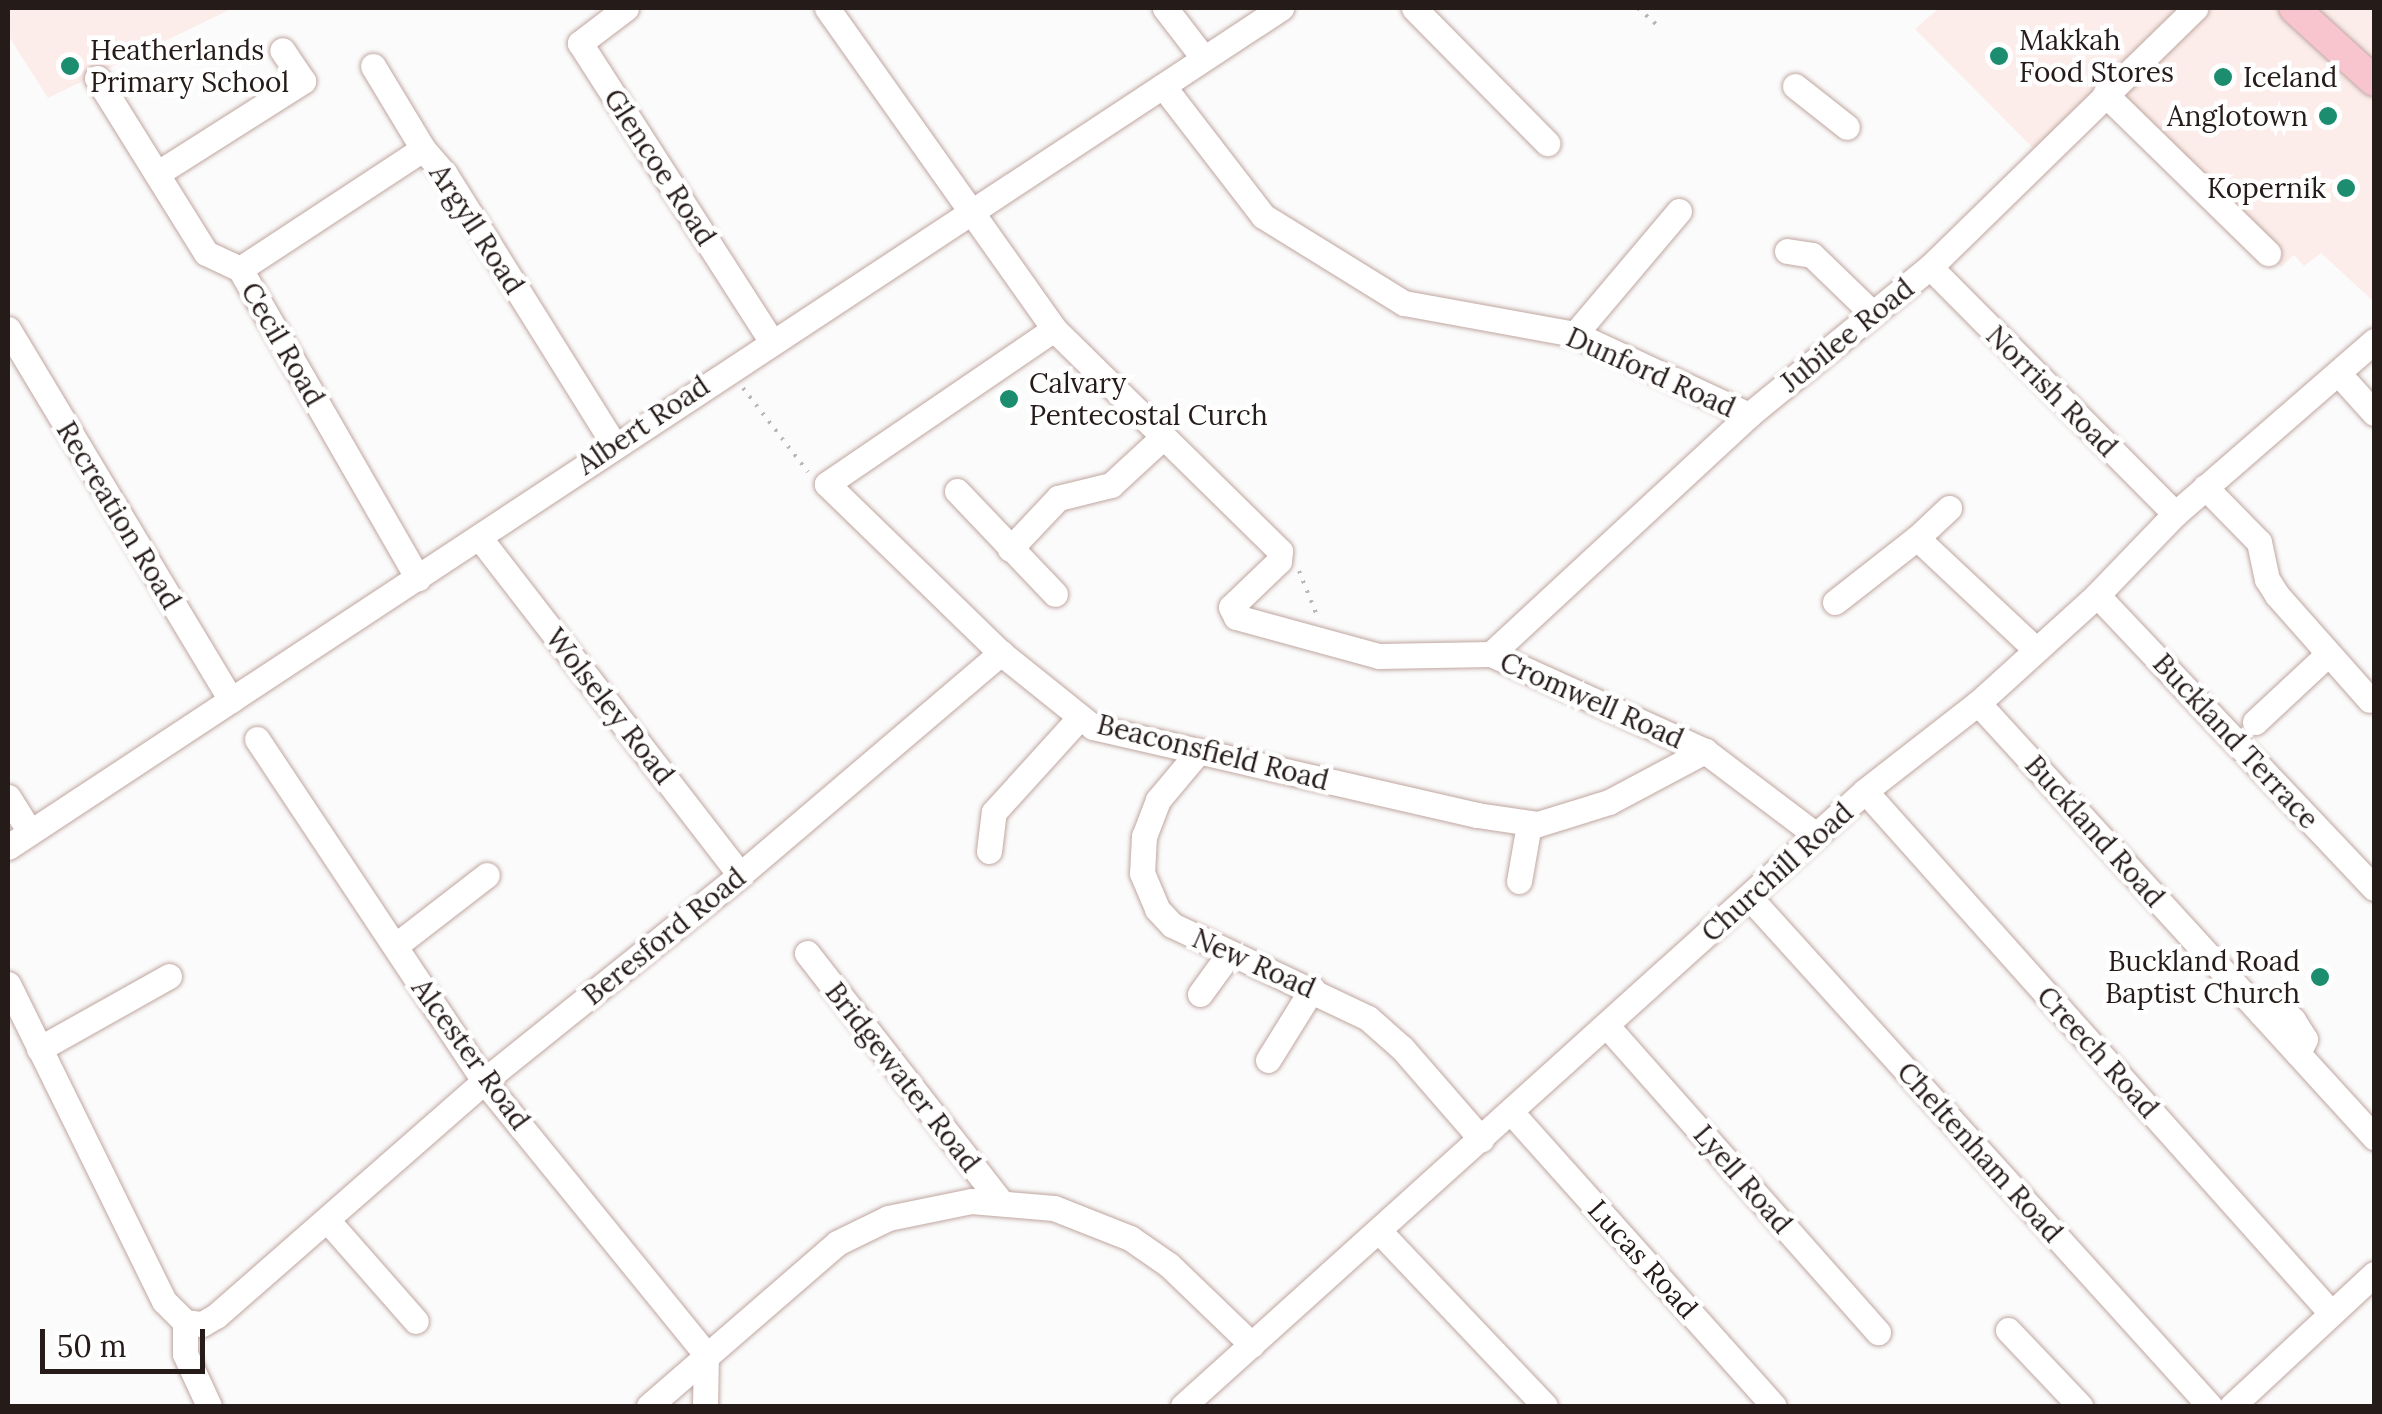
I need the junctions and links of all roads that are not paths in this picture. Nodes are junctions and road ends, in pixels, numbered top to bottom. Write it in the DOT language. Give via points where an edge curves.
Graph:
graph roads {
  1 [pos="626,8"];
  2 [pos="827,8"];
  3 [pos="1165,8"];
  4 [pos="1281,8"];
  5 [pos="1414,8"];
  6 [pos="2195,8"];
  7 [pos="2294,8"];
  8 [pos="282,50"];
  9 [pos="1202,56"];
  10 [pos="373,66"];
  11 [pos="97,78"];
  12 [pos="2374,79"];
  13 [pos="1163,86"];
  14 [pos="1795,86"];
  15 [pos="2105,94"];
  16 [pos="1846,127"];
  17 [pos="1547,144"];
  18 [pos="423,149"];
  19 [pos="158,173"];
  20 [pos="970,210"];
  21 [pos="1679,211"];
  22 [pos="1787,251"];
  23 [pos="2268,253"];
  24 [pos="1930,267"];
  25 [pos="240,269"];
  26 [pos="1872,312"];
  27 [pos="8,329"];
  28 [pos="1054,329"];
  29 [pos="1575,334"];
  30 [pos="772,340"];
  31 [pos="2374,340"];
  32 [pos="2338,372"];
  33 [pos="2374,412"];
  34 [pos="1748,415"];
  35 [pos="1162,438"];
  36 [pos="614,444"];
  37 [pos="2205,487"];
  38 [pos="957,490"];
  39 [pos="1949,508"];
  40 [pos="2175,514"];
  41 [pos="479,537"];
  42 [pos="1917,538"];
  43 [pos="1010,549"];
  44 [pos="418,578"];
  45 [pos="1055,594"];
  46 [pos="2097,595"];
  47 [pos="1835,602"];
  48 [pos="2035,649"];
  49 [pos="1002,653"];
  50 [pos="1491,654"];
  51 [pos="2328,654"];
  52 [pos="231,700"];
  53 [pos="2370,700"];
  54 [pos="1978,703"];
  55 [pos="1080,717"];
  56 [pos="2255,722"];
  57 [pos="257,739"];
  58 [pos="1705,750"];
  59 [pos="1199,751"];
  60 [pos="1866,791"];
  61 [pos="8,797"];
  62 [pos="1530,824"];
  63 [pos="30,832"];
  64 [pos="1816,836"];
  65 [pos="8,847"];
  66 [pos="988,852"];
  67 [pos="487,875"];
  68 [pos="740,876"];
  69 [pos="1518,881"];
  70 [pos="2374,888"];
  71 [pos="1750,898"];
  72 [pos="396,946"];
  73 [pos="806,954"];
  74 [pos="1229,954"];
  75 [pos="169,976"];
  76 [pos="8,984"];
  77 [pos="1312,989"];
  78 [pos="1200,994"];
  79 [pos="1607,1026"];
  80 [pos="39,1049"];
  81 [pos="1268,1060"];
  82 [pos="484,1081"];
  83 [pos="1511,1112"];
  84 [pos="2374,1137"];
  85 [pos="1481,1139"];
  86 [pos="1000,1201"];
  87 [pos="328,1221"];
  88 [pos="1379,1231"];
  89 [pos="2374,1274"];
  90 [pos="2331,1313"];
  91 [pos="416,1321"];
  92 [pos="185,1322"];
  93 [pos="2008,1330"];
  94 [pos="1878,1332"];
  95 [pos="1252,1345"];
  96 [pos="706,1354"];
  97 [pos="209,1406"];
  98 [pos="650,1406"];
  99 [pos="705,1406"];
  100 [pos="1183,1406"];
  101 [pos="1545,1406"];
  102 [pos="1774,1406"];
  103 [pos="2080,1406"];
  104 [pos="2210,1406"];
  105 [pos="2232,1406"];
  1 -- 30 [label="street, Glencoe Road" via="580,43"];
  2 -- 20 [label="street"];
  3 -- 9 [label="street"];
  4 -- 9 [label="street, Albert Road"];
  5 -- 17 [label="street"];
  6 -- 15 [label="street, Jubilee Road"];
  7 -- 12 [label="main road"];
  8 -- 19 [label="street" via="303,81"];
  9 -- 13 [label="street, Albert Road"];
  10 -- 18 [label="street"];
  11 -- 19 [label="street, Cecil Road"];
  13 -- 20 [label="street, Albert Road"];
  13 -- 29 [label="street, Dunford Road" via="1263,216 1404,303"];
  14 -- 16 [label="street"];
  15 -- 23 [label="street"];
  15 -- 24 [label="street, Jubilee Road"];
  18 -- 25 [label="street, Argyll Road"];
  18 -- 36 [label="street, Argyll Road" via="446,174"];
  19 -- 25 [label="street, Cecil Road" via="206,252"];
  20 -- 28 [label="street"];
  20 -- 30 [label="street, Albert Road"];
  21 -- 29 [label="street"];
  22 -- 26 [label="street" via="1812,255"];
  24 -- 26 [label="street, Jubilee Road"];
  24 -- 40 [label="street, Norrish Road"];
  25 -- 44 [label="street, Cecil Road"];
  26 -- 34 [label="street, Jubilee Road"];
  27 -- 52 [label="street, Recreation Road"];
  28 -- 35 [label="street"];
  28 -- 49 [label="street, Beaconsfield Road" via="827,484"];
  29 -- 34 [label="street, Dunford Road"];
  30 -- 36 [label="street, Albert Road"];
  31 -- 32 [label="street, Churchill Road"];
  32 -- 33 [label="street"];
  32 -- 37 [label="street, Churchill Road"];
  34 -- 50 [label="street, Jubilee Road"];
  35 -- 43 [label="street" via="1111,485 1058,498"];
  35 -- 50 [label="street, Cromwell Road" via="1281,556 1237,599 1230,611 1236,617 1379,656"];
  36 -- 41 [label="street, Albert Road"];
  37 -- 40 [label="street, Churchill Road"];
  37 -- 51 [label="street" via="2258,542 2276,595"];
  38 -- 43 [label="street"];
  39 -- 42 [label="street"];
  40 -- 46 [label="street, Churchill Road"];
  41 -- 44 [label="street, Albert Road"];
  41 -- 68 [label="street, Wolseley Road"];
  42 -- 47 [label="street"];
  42 -- 48 [label="street"];
  43 -- 45 [label="street"];
  44 -- 52 [label="street, Albert Road"];
  46 -- 48 [label="street, Churchill Road"];
  46 -- 70 [label="street, Buckland Terrace"];
  48 -- 54 [label="street, Churchill Road"];
  49 -- 55 [label="street, Beaconsfield Road"];
  49 -- 68 [label="street, Beresford Road"];
  50 -- 58 [label="street, Cromwell Road"];
  51 -- 53 [label="street"];
  51 -- 56 [label="street"];
  52 -- 63 [label="street, Albert Road"];
  54 -- 60 [label="street, Churchill Road"];
  54 -- 84 [label="street, Buckland Road"];
  55 -- 59 [label="street, Beaconsfield Road" via="1093,728"];
  55 -- 66 [label="street" via="994,812"];
  57 -- 72 [label="street, Alcester Road"];
  58 -- 62 [label="street, Beaconsfield Road" via="1609,802"];
  58 -- 64 [label="street, Cromwell Road"];
  59 -- 62 [label="street, Beaconsfield Road"];
  59 -- 74 [label="street, New Road" via="1154,808 1142,872 1150,898 1172,925"];
  60 -- 64 [label="street, Churchill Road"];
  60 -- 90 [label="street, Creech Road"];
  61 -- 63 [label="street"];
  62 -- 69 [label="street"];
  63 -- 65 [label="street, Albert Road"];
  64 -- 71 [label="street, Churchill Road"];
  67 -- 72 [label="street"];
  68 -- 82 [label="street, Beresford Road"];
  71 -- 79 [label="street, Churchill Road"];
  71 -- 104 [label="street, Cheltenham Road"];
  72 -- 82 [label="street, Alcester Road"];
  73 -- 86 [label="street, Bridgewater Road"];
  74 -- 77 [label="street, New Road"];
  74 -- 78 [label="street"];
  75 -- 80 [label="street"];
  76 -- 80 [label="street"];
  77 -- 81 [label="street"];
  77 -- 85 [label="street, New Road" via="1368,1018 1402,1048"];
  79 -- 83 [label="street, Churchill Road"];
  79 -- 94 [label="street, Lyell Road"];
  80 -- 92 [label="street" via="164,1301"];
  82 -- 87 [label="street, Beresford Road"];
  82 -- 96 [label="street, Alcester Road"];
  83 -- 85 [label="street, Churchill Road"];
  83 -- 102 [label="street, Lucas Road"];
  85 -- 88 [label="street, Churchill Road"];
  86 -- 95 [label="street" via="1080,1216 1130,1238 1169,1265"];
  86 -- 96 [label="street" via="929,1207 862,1230 806,1266"];
  87 -- 91 [label="street"];
  87 -- 92 [label="street, Beresford Road" via="211,1320"];
  88 -- 95 [label="street, Churchill Road"];
  88 -- 101 [label="street"];
  89 -- 90 [label="street"];
  90 -- 105 [label="street"];
  92 -- 97 [label="street" via="183,1346"];
  93 -- 103 [label="street"];
  95 -- 100 [label="street, Churchill Road"];
  96 -- 98 [label="street"];
  96 -- 99 [label="street"];
}
